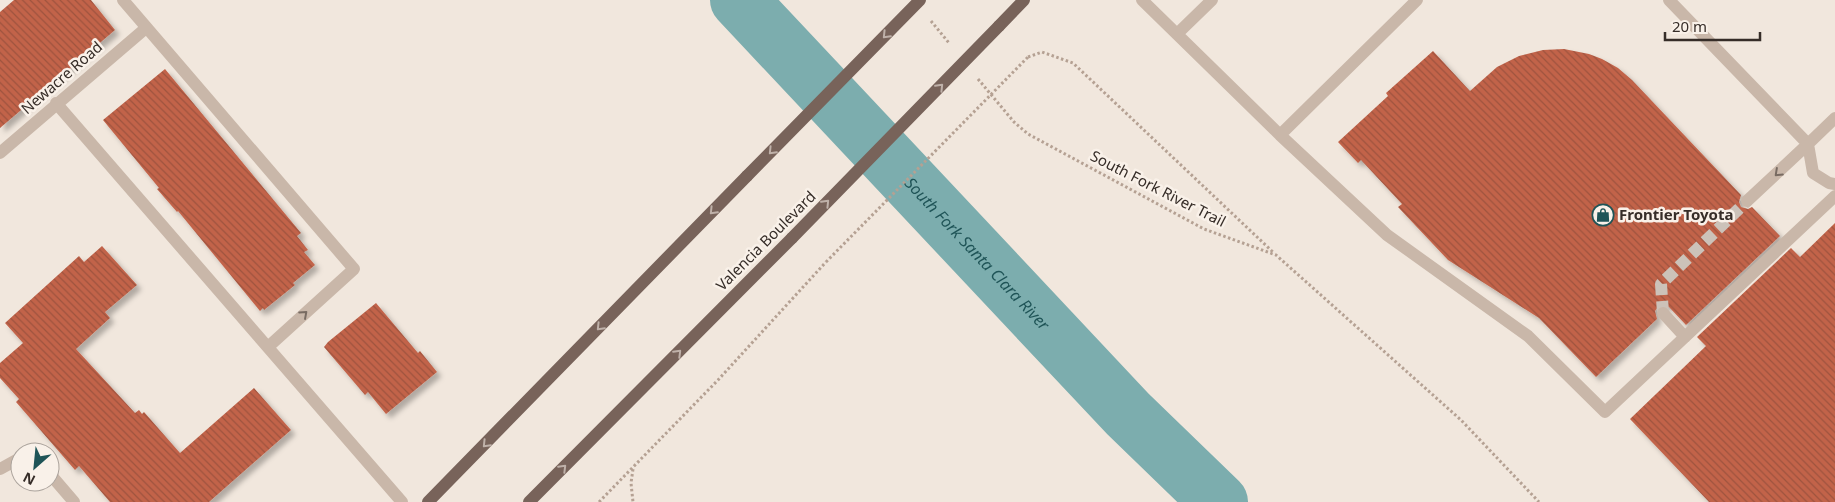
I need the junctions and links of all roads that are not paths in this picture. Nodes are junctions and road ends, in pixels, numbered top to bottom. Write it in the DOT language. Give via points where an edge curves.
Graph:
graph roads {
  1 [pos="123,0"];
  2 [pos="920,0"];
  3 [pos="1024,0"];
  4 [pos="1142,0"];
  5 [pos="1212,0"];
  6 [pos="1416,0"];
  7 [pos="1669,0"];
  8 [pos="146,28"];
  9 [pos="1178,33"];
  10 [pos="56,103"];
  11 [pos="1835,118"];
  12 [pos="1280,134"];
  13 [pos="1808,144"];
  14 [pos="0,153"];
  15 [pos="1835,184"];
  16 [pos="1835,196"];
  17 [pos="1747,202"];
  18 [pos="1663,313"];
  19 [pos="1685,337"];
  20 [pos="268,347"];
  21 [pos="60,487"];
  22 [pos="72,502"];
  23 [pos="402,502"];
  24 [pos="428,502"];
  25 [pos="529,502"];
  1 -- 8 [label="street"];
  2 -- 24 [label="main road, one-way, bridge"];
  25 -- 3 [label="main road, Valencia Boulevard, one-way, bridge"];
  4 -- 9 [label="street"];
  5 -- 9 [label="street"];
  6 -- 12 [label="street"];
  7 -- 13 [label="street"];
  8 -- 10 [label="street, Newacre Road"];
  20 -- 8 [label="street, one-way" via="354,269"];
  9 -- 12 [label="street"];
  10 -- 14 [label="street, Newacre Road"];
  10 -- 20 [label="street"];
  11 -- 13 [label="street"];
  12 -- 19 [label="street" via="1387,235 1528,336 1606,412"];
  13 -- 15 [label="street" via="1812,173"];
  13 -- 17 [label="street, one-way"];
  16 -- 19 [label="street"];
  18 -- 19 [label="street"];
  20 -- 23 [label="street"];
  21 -- 22 [label="street"];
}
